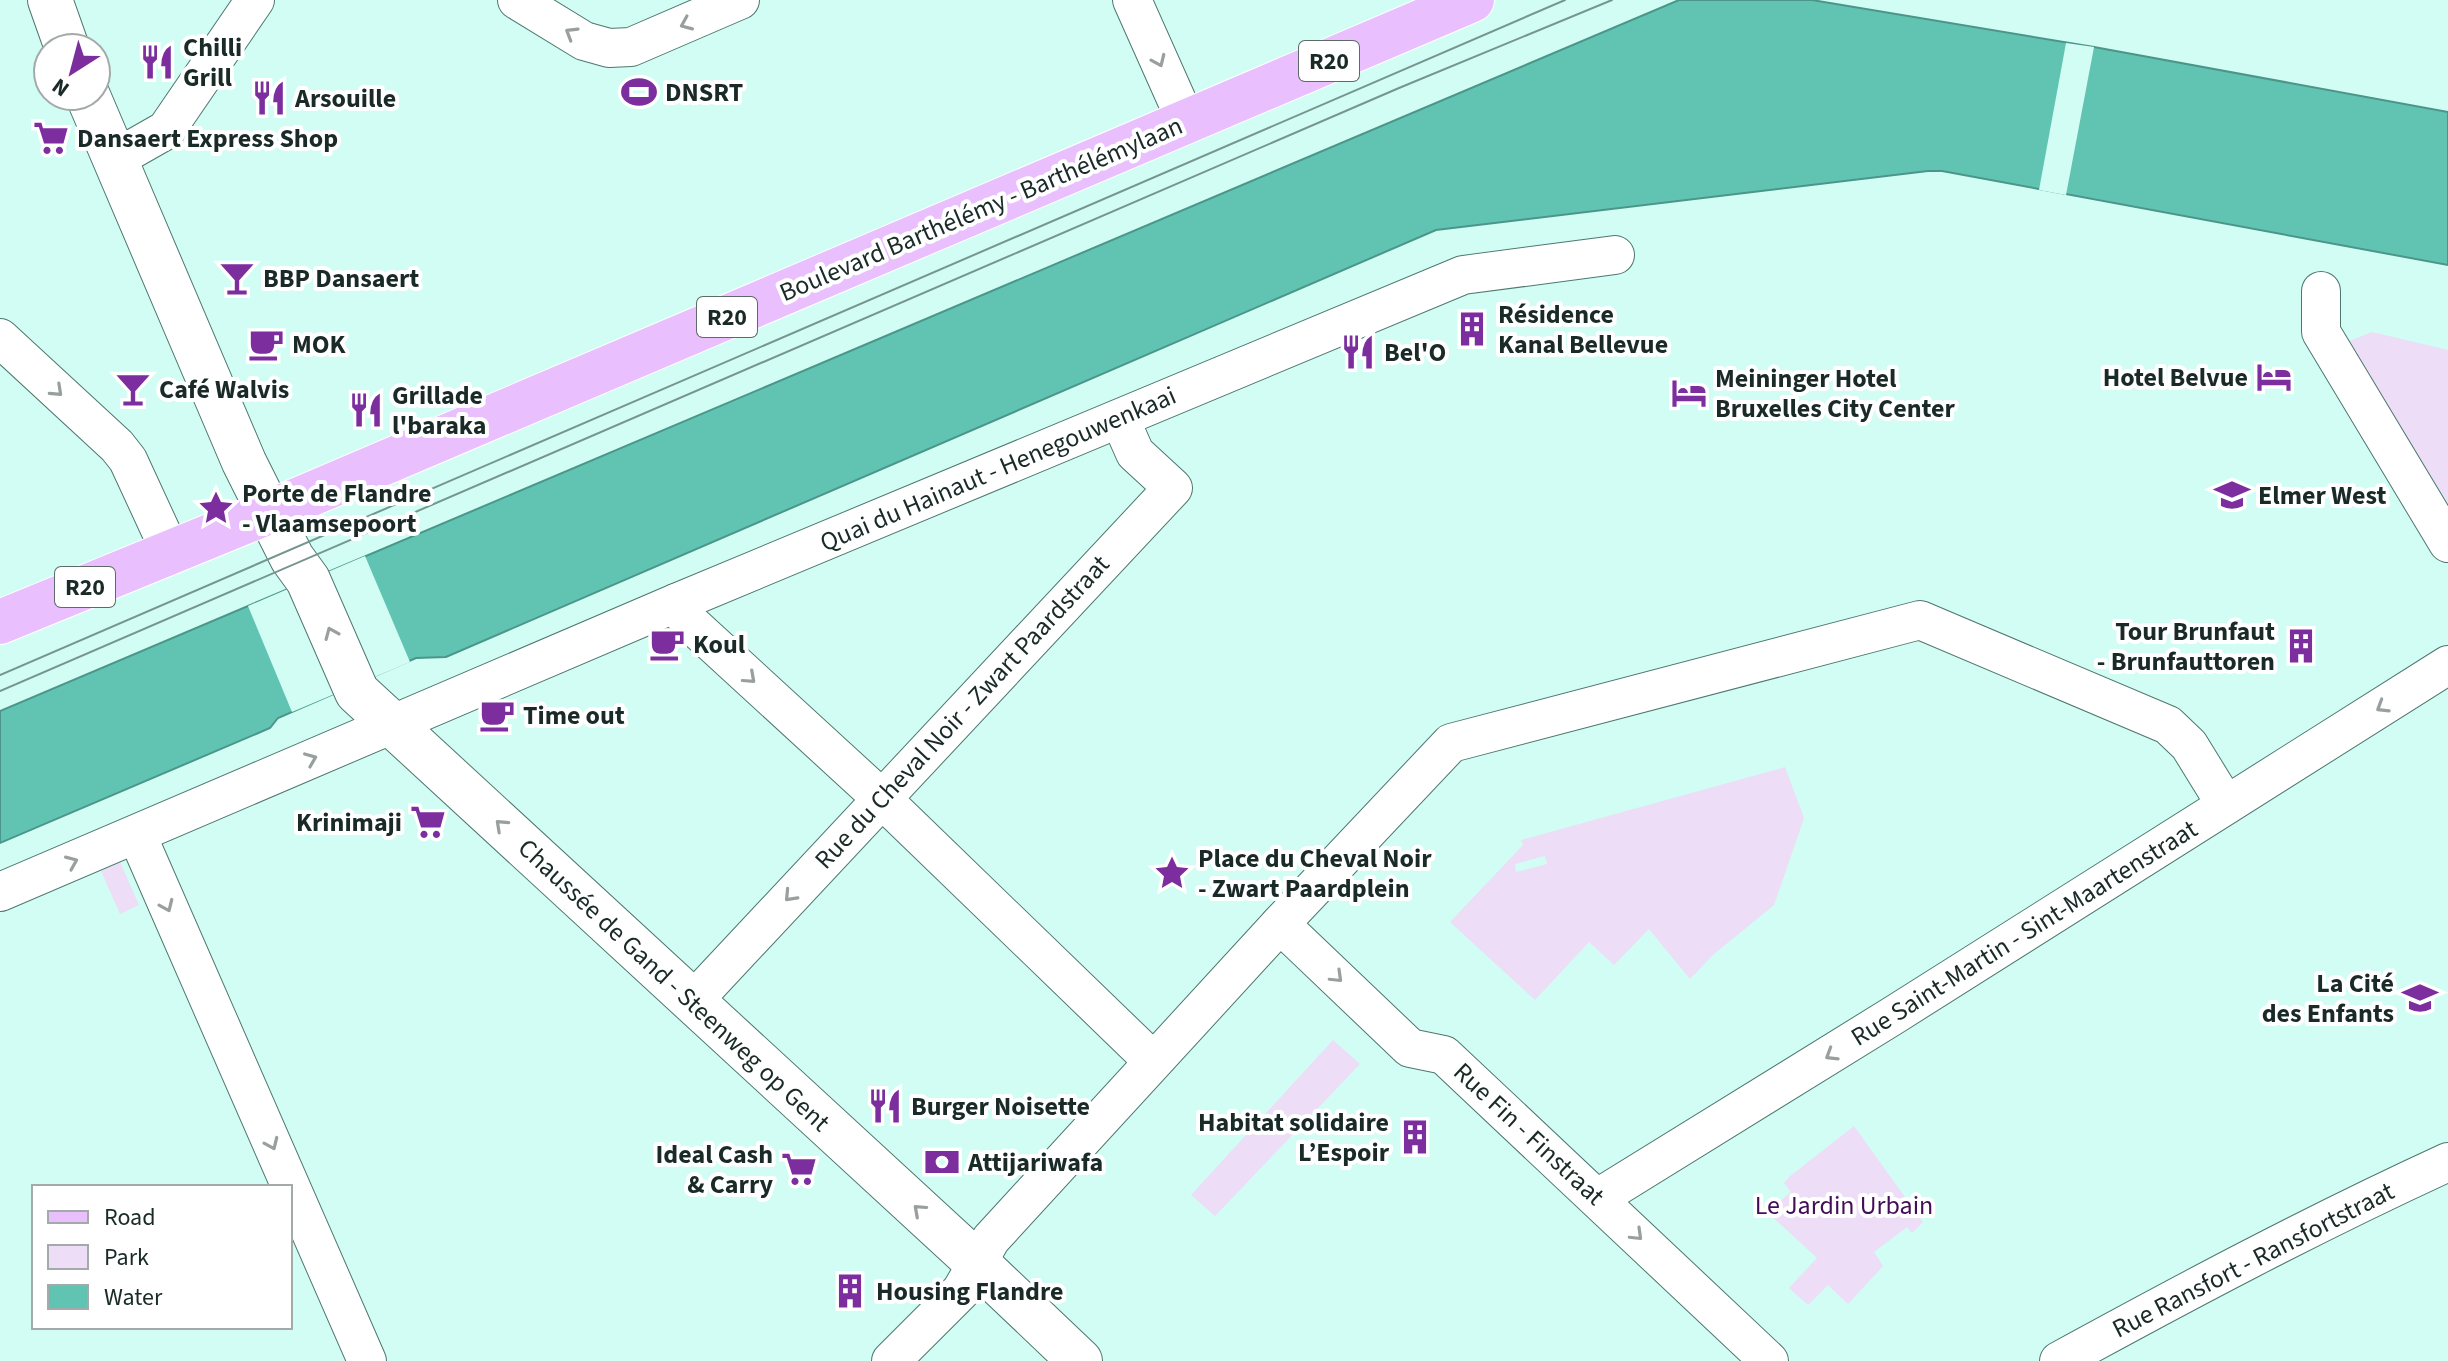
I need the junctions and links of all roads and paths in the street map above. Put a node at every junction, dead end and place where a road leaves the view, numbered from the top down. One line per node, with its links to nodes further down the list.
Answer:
1 (50, 0): 7 (street)
2 (255, 0): 10 (street)
3 (517, 0): 4 (street, one-way to 3)
4 (740, 0)
5 (1132, 0): 9 (street, one-way to 9)
6 (1472, 0): 9 (main road, Boulevard Barthélémy - Barthélémylaan / R20)
7 (61, 32)
8 (95, 112): 10 (street)
9 (1186, 121): 15 (main road, Boulevard Barthélémy - Barthélémylaan / R20)
10 (115, 159): 15 (street)
11 (1615, 255): 14 (street, Quai du Hainaut - Henegouwenkaai)
12 (2321, 291): 16 (street)
13 (0, 338): 17 (street, one-way to 17)
14 (1120, 419): 18 (street, Quai du Hainaut - Henegouwenkaai); 22 (street, Rue du Cheval Noir - Zwart Paardstraat)
15 (269, 512): 17 (main road, R20); 21 (street, Chaussée de Gand - Steenweg op Gent, one-way to 15)
16 (2448, 543)
17 (170, 551): 19 (main road, R20)
18 (676, 603): 21 (street, Quai du Hainaut - Henegouwenkaai); 22 (street, one-way to 22)
19 (0, 622)
20 (2448, 665): 23 (street, Rue Saint-Martin - Sint-Maartenstraat, one-way to 23)
21 (393, 726): 24 (street, Quai du Hainaut - Henegouwenkaai, one-way to 21); 27 (street, Chaussée de Gand - Steenweg op Gent, one-way to 21)
22 (881, 798): 27 (street, Rue du Cheval Noir - Zwart Paardstraat, one-way to 27); 28 (street)
23 (2226, 805): 26 (street); 32 (street, Rue Saint-Martin - Sint-Maartenstraat, one-way to 32)
24 (137, 835): 25 (street, Quai du Hainaut - Henegouwenkaai, one-way to 24); 30 (street, one-way to 30)
25 (0, 892)
26 (1280, 924): 28 (street); 32 (street, Rue Fin - Finstraat, one-way to 32)
27 (692, 1002): 33 (street, Chaussée de Gand - Steenweg op Gent, one-way to 27)
28 (1153, 1061): 33 (street)
29 (2448, 1162): 38 (street, Rue Ransfort - Ransfortstraat)
30 (290, 1185)
31 (292, 1189): 34 (street, one-way to 34)
32 (1598, 1198): 37 (street, Rue Fin - Finstraat, one-way to 37)
33 (977, 1263): 35 (street); 36 (street, Chaussée de Gand - Steenweg op Gent)
34 (367, 1361)
35 (891, 1361)
36 (1080, 1361)
37 (1769, 1361)
38 (2059, 1361)

